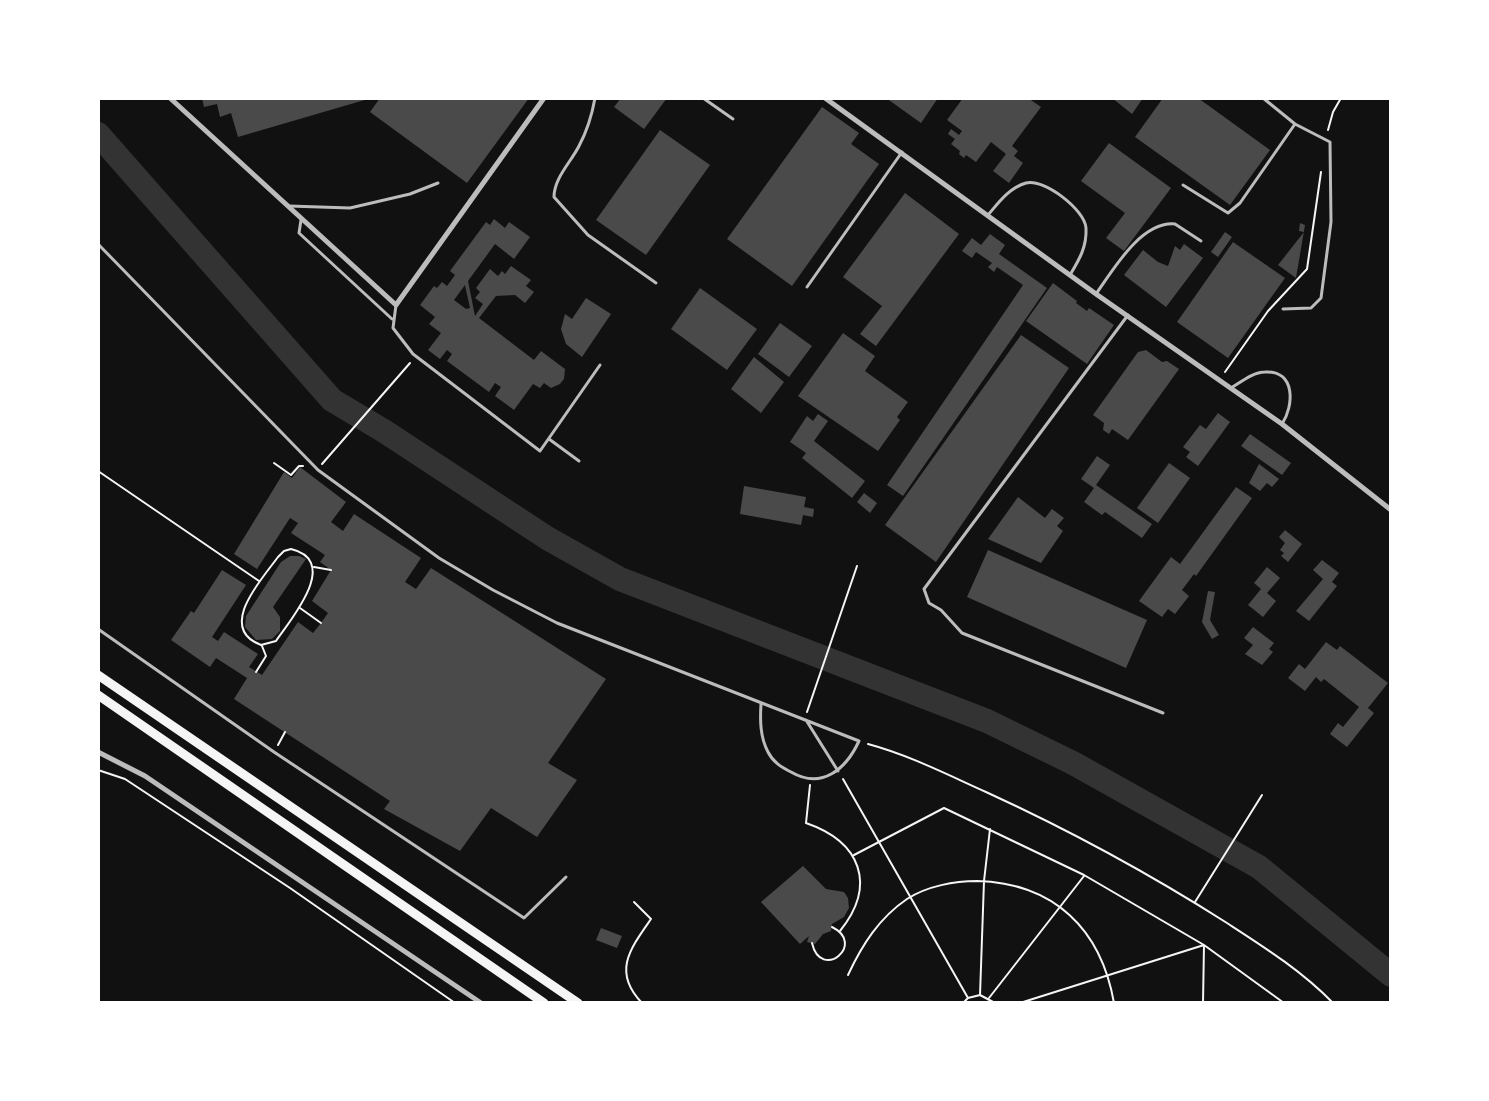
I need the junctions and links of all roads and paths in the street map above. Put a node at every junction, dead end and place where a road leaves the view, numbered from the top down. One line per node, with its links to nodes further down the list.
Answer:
1 (170, 98): 15 (street)
2 (544, 98): 24 (street)
3 (595, 98): 21 (lane)
4 (703, 98): 8 (lane)
5 (825, 98): 11 (street)
6 (1263, 98): 9 (lane)
7 (1341, 98): 10 (path)
8 (733, 119)
9 (1295, 124): 10 (lane); 14 (lane)
10 (1326, 140): 25 (lane)
11 (902, 152): 16 (street); 22 (lane)
12 (1322, 166): 30 (path)
13 (438, 183): 15 (lane)
14 (1183, 185)
15 (285, 206): 17 (street)
16 (988, 215): 20 (street); 20 (lane)
17 (301, 218): 24 (street); 27 (lane)
18 (1201, 241): 23 (lane)
19 (98, 244): 36 (lane)
20 (1070, 275): 23 (street)
21 (656, 283)
22 (807, 287)
23 (1096, 294): 26 (street)
24 (396, 305): 27 (lane)
25 (1283, 309)
26 (1128, 315): 30 (street); 51 (lane)
27 (392, 319): 28 (lane)
28 (416, 356): 33 (lane); 36 (path)
29 (600, 365): 33 (lane)
30 (1219, 380): 31 (street)
31 (1231, 388): 32 (street); 32 (lane)
32 (1282, 424): 38 (street)
33 (549, 439): 34 (lane)
34 (579, 461)
35 (274, 463): 36 (path)
36 (318, 470): 50 (lane)
37 (98, 471): 42 (path)
38 (1391, 510)
39 (857, 566): 52 (path)
40 (313, 567): 41 (path); 42 (path); 43 (path)
41 (331, 570)
42 (260, 582): 46 (path)
43 (299, 608): 44 (path); 46 (path)
44 (321, 623)
45 (98, 629): 65 (lane)
46 (261, 645): 47 (path)
47 (256, 672)
48 (98, 675): 83 (highway)
49 (98, 695): 82 (highway)
50 (761, 704): 52 (lane); 59 (lane)
51 (1163, 713)
52 (805, 719): 54 (lane); 58 (lane)
53 (285, 732): 55 (path)
54 (859, 741): 58 (lane); 69 (path)
55 (278, 746)
56 (98, 752): 81 (street)
57 (98, 770): 80 (path)
58 (838, 771): 59 (lane); 62 (path)
59 (810, 780): 63 (path)
60 (1262, 795): 69 (path)
61 (990, 828): 62 (path); 64 (path); 66 (path)
62 (880, 842): 63 (path); 67 (path)
63 (854, 855): 72 (path)
64 (1084, 875): 70 (path); 74 (path)
65 (566, 877)
66 (984, 881): 67 (path); 70 (path); 77 (path)
67 (910, 897): 75 (path); 78 (path)
68 (634, 902): 84 (path)
69 (1195, 902): 91 (path)
70 (1061, 906): 76 (path); 79 (path)
71 (832, 927): 72 (path)
72 (840, 931): 73 (path)
73 (812, 943)
74 (1204, 945): 76 (path); 89 (path); 90 (path)
75 (848, 975)
76 (1109, 977): 87 (path); 88 (path)
77 (980, 995): 78 (path); 79 (path)
78 (968, 998): 85 (path)
79 (989, 998): 86 (path)
80 (455, 1003)
81 (481, 1003)
82 (544, 1003)
83 (578, 1003)
84 (642, 1003)
85 (963, 1003)
86 (995, 1003)
87 (1020, 1003)
88 (1114, 1003)
89 (1203, 1003)
90 (1284, 1003)
91 (1333, 1003)

